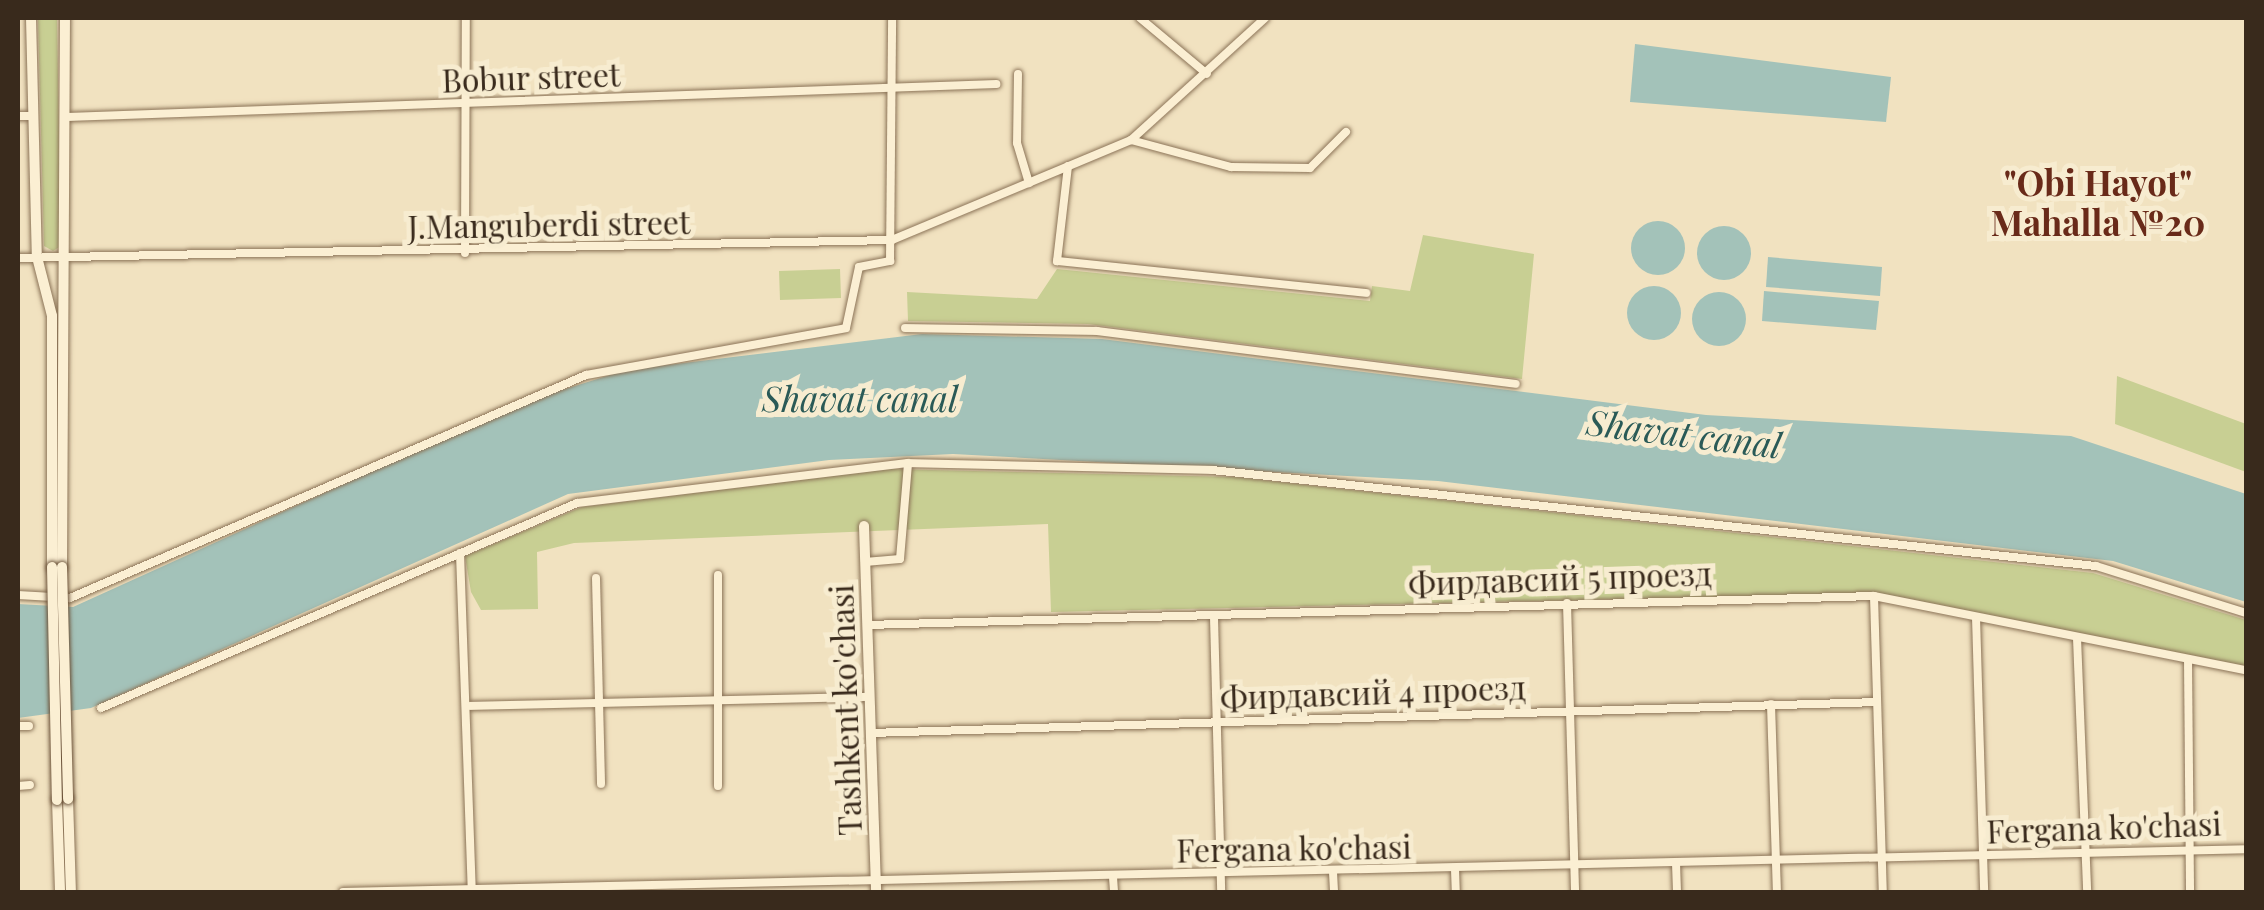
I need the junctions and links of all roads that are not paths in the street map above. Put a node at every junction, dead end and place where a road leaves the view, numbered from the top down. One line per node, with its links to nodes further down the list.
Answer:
1 (31, 18): 15 (main road)
2 (65, 18): 16 (main road)
3 (466, 18): 13 (street)
4 (892, 18): 12 (street)
5 (1140, 18): 10 (street)
6 (1249, 18): 8 (street)
7 (1265, 18): 8 (street, J.Manguberdi street)
8 (1250, 31): 10 (street, J.Manguberdi street)
9 (1018, 74): 20 (street)
10 (1207, 74): 18 (street, J.Manguberdi street)
11 (996, 84): 12 (street, Bobur street)
12 (894, 92): 13 (street, Bobur street); 21 (street)
13 (467, 103): 16 (street, Bobur street); 22 (street)
14 (18, 116): 15 (street)
15 (33, 116): 24 (main road)
16 (67, 117): 23 (main road)
17 (1346, 132): 18 (street)
18 (1131, 140): 19 (street, J.Manguberdi street)
19 (1068, 166): 20 (street, J.Manguberdi street); 26 (street)
20 (1029, 182): 21 (street, J.Manguberdi street)
21 (892, 240): 22 (street, J.Manguberdi street); 36 (street)
22 (466, 253): 23 (street, J.Manguberdi street)
23 (69, 256): 24 (street, J.Manguberdi street); 33 (main road)
24 (37, 257): 25 (street, J.Manguberdi street); 33 (main road)
25 (18, 258)
26 (1366, 293)
27 (905, 328): 28 (street)
28 (1516, 384)
29 (908, 462): 31 (street); 32 (street); 39 (street)
30 (864, 526): 32 (main road, Tashkent ko'chasi)
31 (460, 553): 51 (street); 52 (street)
32 (865, 562): 42 (main road, Tashkent ko'chasi)
33 (57, 567): 62 (main road, bridge)
34 (718, 575): 47 (street)
35 (596, 578): 49 (street)
36 (18, 596)
37 (1874, 596): 38 (street, Фирдавсий 5 проезд); 41 (street, Фирдавсий 5 проезд); 48 (street)
38 (1567, 603): 40 (street, Фирдавсий 5 проезд); 53 (street)
39 (2246, 613)
40 (1214, 616): 42 (street, Фирдавсий 5 проезд); 54 (street)
41 (1976, 616): 43 (street, Фирдавсий 5 проезд); 66 (street)
42 (868, 626): 46 (main road, Tashkent ko'chasi)
43 (2078, 638): 44 (street, Фирдавсий 5 проезд); 65 (street)
44 (2188, 659): 45 (street, Фирдавсий 5 проезд); 64 (street)
45 (2246, 670)
46 (869, 698): 47 (street); 57 (main road, Tashkent ko'chasi)
47 (718, 702): 49 (street); 61 (street)
48 (1877, 702): 50 (street, Фирдавсий 4 проезд); 67 (street)
49 (600, 704): 51 (street); 58 (street)
50 (1771, 704): 53 (street, Фирдавсий 4 проезд); 68 (street)
51 (470, 706): 80 (street)
52 (102, 708)
53 (1571, 711): 54 (street, Фирдавсий 4 проезд); 70 (street)
54 (1218, 722): 57 (street, Фирдавсий 4 проезд); 73 (street)
55 (18, 726): 56 (street)
56 (30, 726)
57 (870, 733): 76 (main road, Tashkent ko'chasi)
58 (601, 784)
59 (18, 786): 60 (street)
60 (30, 786)
61 (718, 786)
62 (63, 800): 77 (main road); 78 (main road)
63 (2246, 848): 64 (street, Fergana ko'chasi)
64 (2189, 850): 65 (street, Fergana ko'chasi); 92 (street)
65 (2086, 853): 66 (street, Fergana ko'chasi); 91 (street)
66 (1984, 856): 67 (street, Fergana ko'chasi); 90 (street)
67 (1882, 858): 68 (street, Fergana ko'chasi); 89 (street)
68 (1776, 861): 69 (street, Fergana ko'chasi); 88 (street)
69 (1676, 863): 70 (street, Fergana ko'chasi); 87 (street)
70 (1574, 866): 71 (street, Fergana ko'chasi); 86 (street)
71 (1455, 869): 72 (street, Fergana ko'chasi); 85 (street)
72 (1333, 872): 73 (street, Fergana ko'chasi); 84 (street)
73 (1221, 874): 74 (street, Fergana ko'chasi); 83 (street)
74 (1114, 877): 75 (street, Fergana ko'chasi); 82 (street)
75 (1003, 880): 76 (street, Fergana ko'chasi); 81 (street)
76 (875, 888): 80 (street, Fergana ko'chasi)
77 (60, 892)
78 (71, 892)
79 (343, 892): 80 (street, Fergana ko'chasi)
80 (472, 892)
81 (1004, 892)
82 (1114, 892)
83 (1221, 892)
84 (1334, 892)
85 (1456, 892)
86 (1575, 892)
87 (1677, 892)
88 (1777, 892)
89 (1883, 892)
90 (1984, 892)
91 (2087, 892)
92 (2190, 892)

